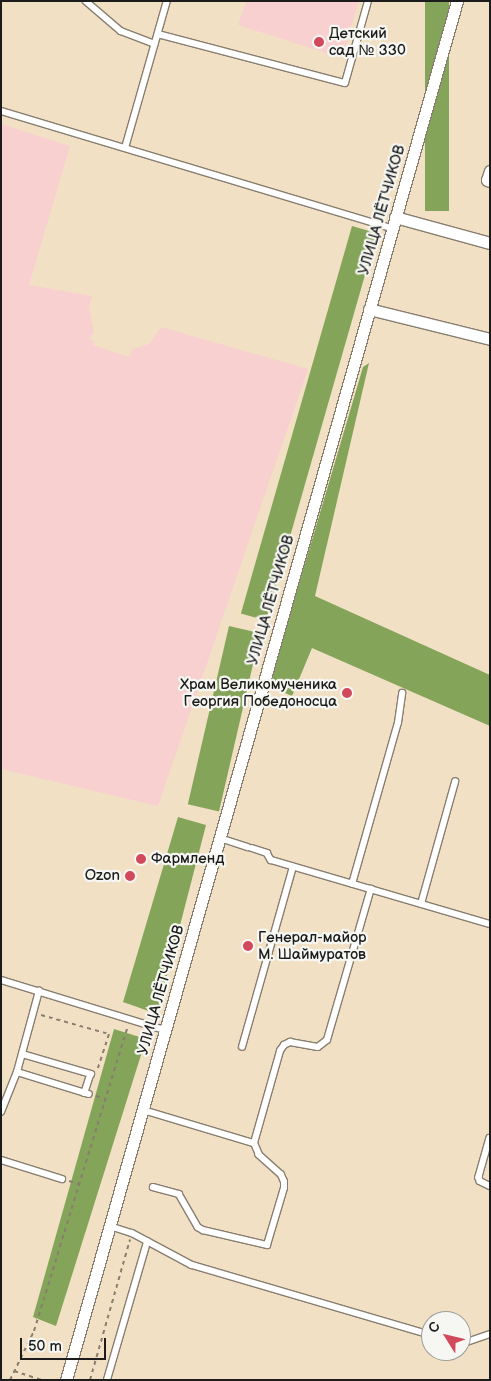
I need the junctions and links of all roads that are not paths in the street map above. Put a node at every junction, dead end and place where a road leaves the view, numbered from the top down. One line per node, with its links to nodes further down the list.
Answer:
1 (86, 1): 6 (lane)
2 (167, 1): 5 (lane)
3 (368, 1): 5 (lane)
4 (457, 1): 11 (street, УЛИЦА ЛЁТЧИКОВ)
5 (158, 34): 6 (lane)
6 (155, 44): 8 (lane)
7 (1, 111): 8 (lane)
8 (125, 148): 11 (lane)
9 (490, 171): 10 (street)
10 (490, 181)
11 (394, 223): 12 (street); 13 (street, УЛИЦА ЛЁТЧИКОВ)
12 (490, 242)
13 (369, 309): 14 (street); 17 (street, УЛИЦА ЛЁТЧИКОВ)
14 (490, 339)
15 (402, 693): 19 (lane)
16 (455, 782): 21 (lane)
17 (220, 838): 18 (lane); 25 (street, УЛИЦА ЛЁТЧИКОВ)
18 (293, 866): 19 (lane); 26 (lane)
19 (352, 884): 20 (lane)
20 (371, 890): 21 (lane); 32 (lane)
21 (421, 904): 22 (lane)
22 (490, 924)
23 (1, 980): 24 (lane)
24 (40, 992): 25 (lane); 27 (lane)
25 (165, 1030): 29 (street, УЛИЦА ЛЁТЧИКОВ)
26 (242, 1047)
27 (22, 1054): 28 (lane); 28 (lane)
28 (16, 1072): 30 (lane)
29 (143, 1110): 32 (lane); 37 (street, УЛИЦА ЛЁТЧИКОВ)
30 (1, 1112)
31 (490, 1138): 36 (lane)
32 (254, 1143): 35 (lane)
33 (1, 1160): 34 (lane)
34 (62, 1179)
35 (153, 1186)
36 (490, 1186)
37 (110, 1226): 38 (lane); 42 (street, УЛИЦА ЛЁТЧИКОВ)
38 (148, 1242): 39 (lane); 43 (lane)
39 (421, 1333)
40 (490, 1334): 41 (lane)
41 (471, 1341)
42 (66, 1380)
43 (107, 1380)

